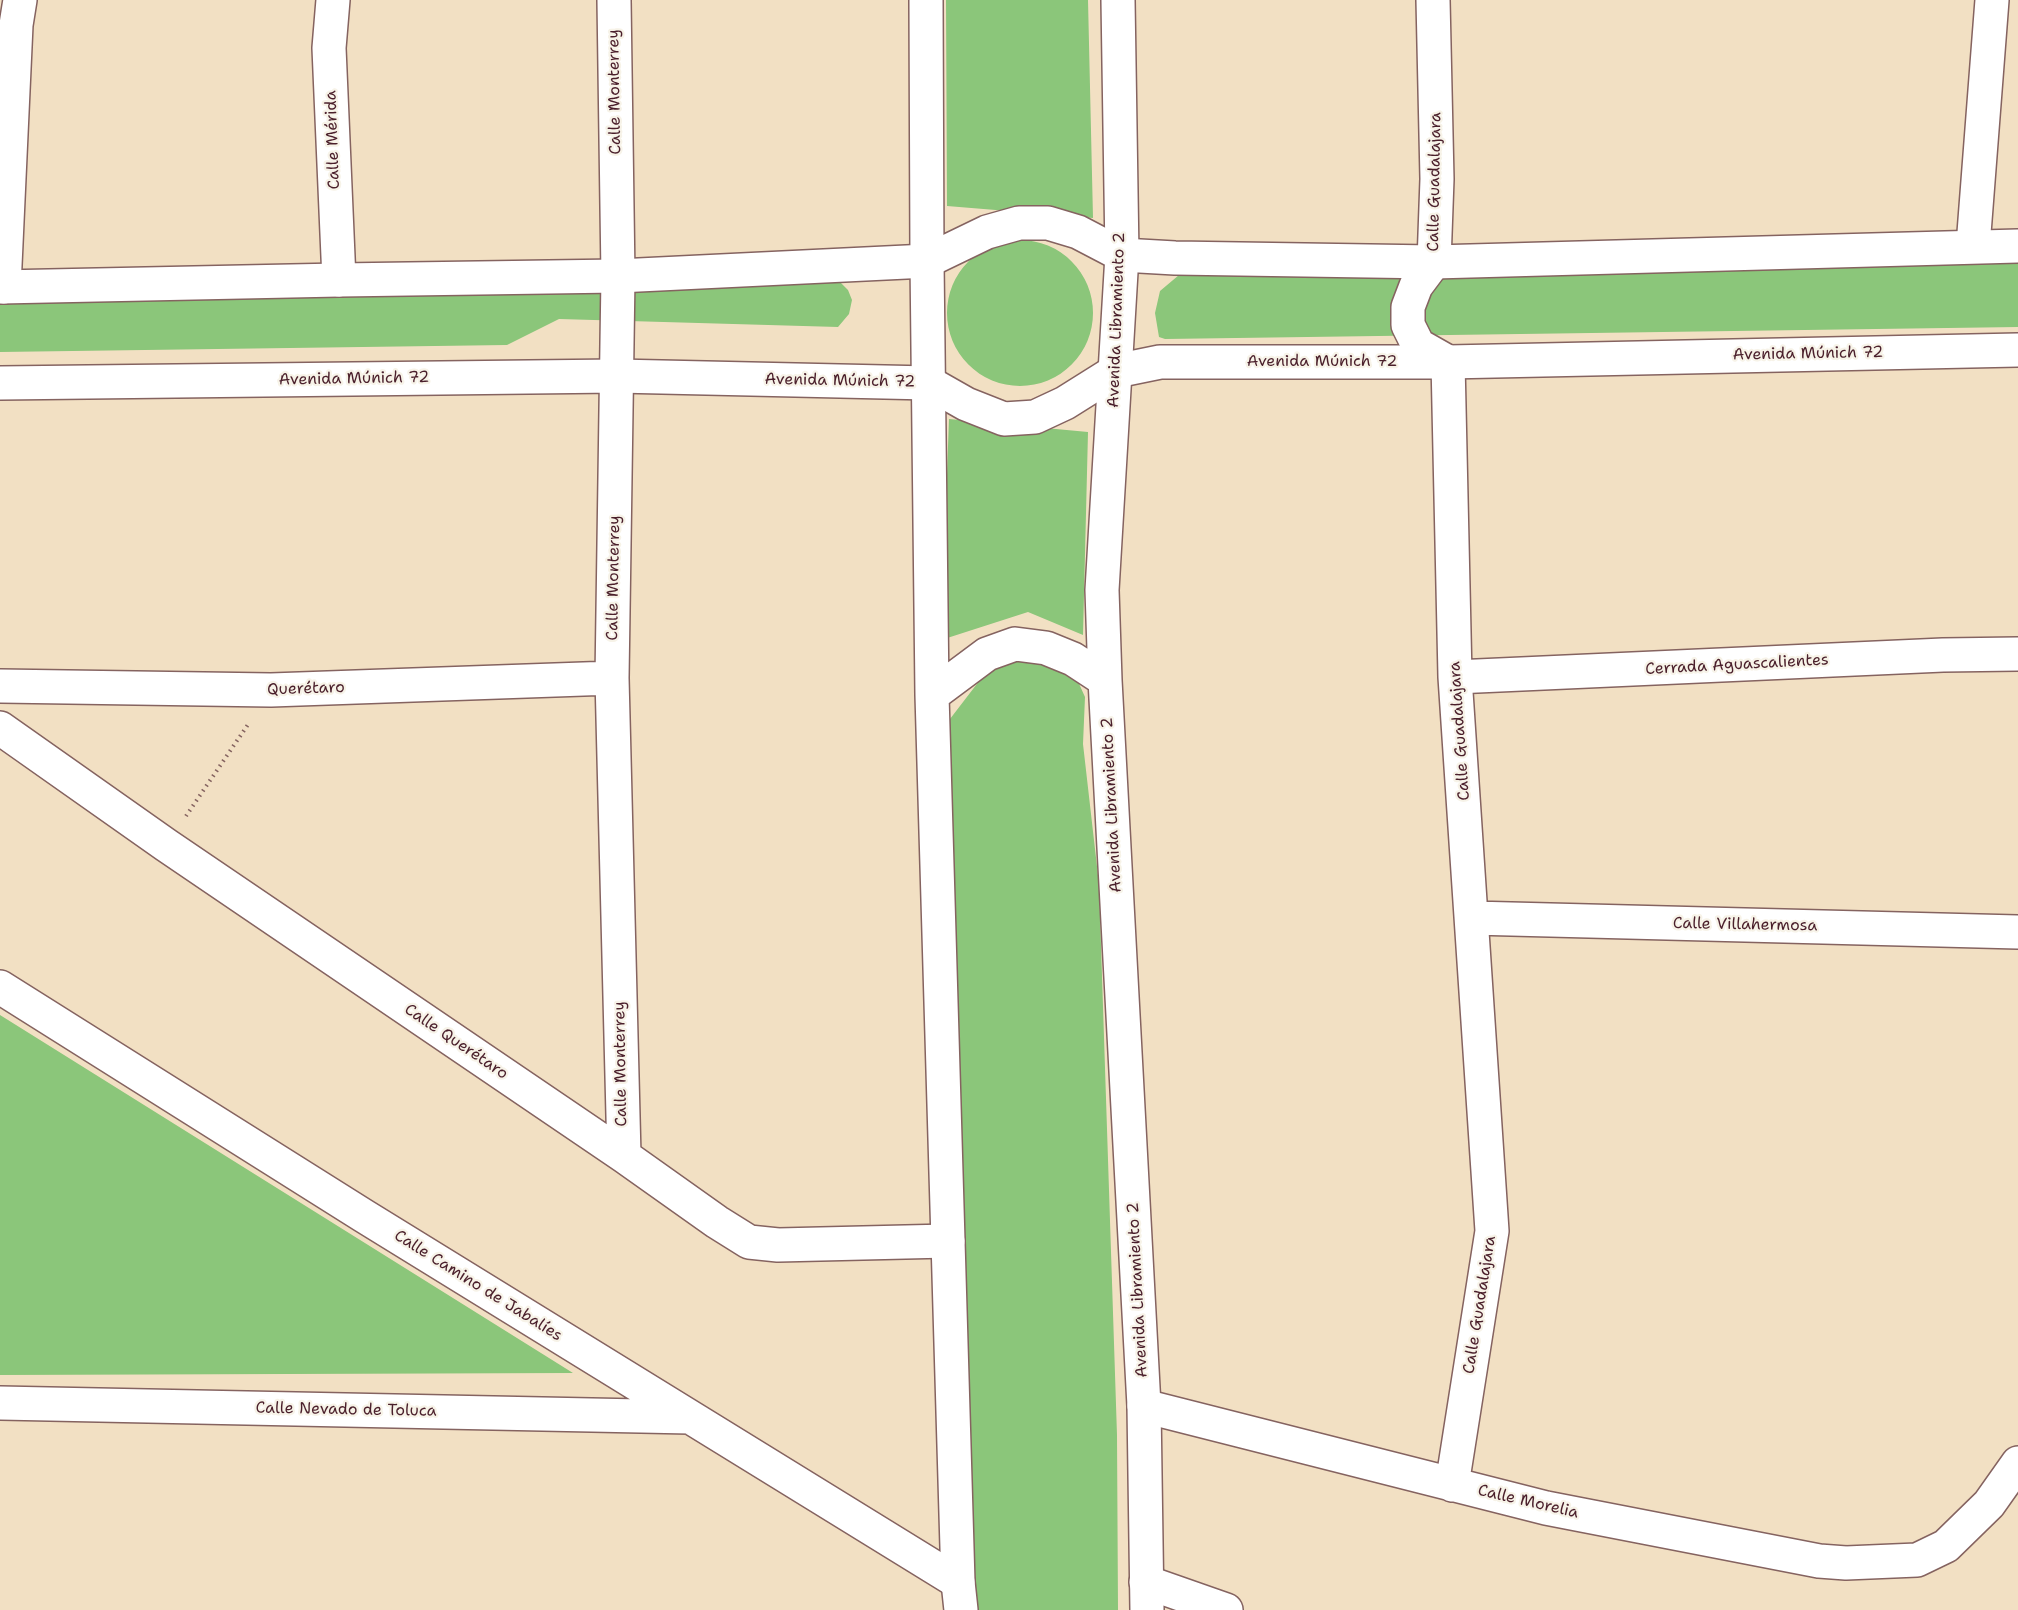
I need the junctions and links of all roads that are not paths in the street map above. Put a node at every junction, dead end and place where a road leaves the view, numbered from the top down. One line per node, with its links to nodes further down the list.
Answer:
1 (20, 0): 15 (street)
2 (333, 0): 14 (street, Calle Mérida)
3 (614, 0): 13 (street, Calle Monterrey)
4 (926, 0): 11 (street)
5 (1118, 0): 10 (street, Avenida Libramiento 2)
6 (1433, 0): 12 (street, Calle Guadalajara)
7 (1992, 0): 8 (street)
8 (1973, 246): 9 (street); 12 (street)
9 (2018, 246)
10 (1122, 255): 11 (street); 12 (street); 18 (street, Avenida Libramiento 2)
11 (927, 261): 13 (street); 21 (street)
12 (1434, 262): 17 (street, Calle Guadalajara)
13 (618, 276): 14 (street); 19 (street, Calle Monterrey)
14 (339, 280): 15 (street)
15 (2, 287)
16 (2018, 350): 17 (street, Avenida Múnich 72)
17 (1448, 362): 18 (street, Avenida Múnich 72); 23 (street, Calle Guadalajara)
18 (1116, 371): 21 (street, Avenida Múnich 72); 25 (street, Avenida Libramiento 2)
19 (617, 376): 20 (street, Avenida Múnich 72); 21 (street, Avenida Múnich 72); 24 (street, Calle Monterrey)
20 (0, 383)
21 (929, 383): 27 (street)
22 (2018, 654): 23 (street, Cerrada Aguascalientes)
23 (1455, 677): 29 (street, Calle Guadalajara)
24 (612, 678): 26 (street, Querétaro); 32 (street, Calle Monterrey)
25 (1105, 680): 27 (street); 35 (street, Avenida Libramiento 2)
26 (0, 686)
27 (932, 695): 33 (street)
28 (0, 728): 32 (street, Calle Querétaro)
29 (1473, 918): 30 (street, Calle Villahermosa); 38 (street, Calle Guadalajara)
30 (2018, 932)
31 (0, 987): 36 (street, Calle Camino de Jabalíes)
32 (624, 1156): 33 (street, Calle Querétaro)
33 (948, 1241): 39 (street)
34 (0, 1403): 36 (street, Calle Nevado de Toluca)
35 (1144, 1406): 38 (street, Calle Morelia); 40 (street, Avenida Libramiento 2)
36 (692, 1417): 39 (street, Calle Camino de Jabalíes)
37 (2018, 1464): 38 (street, Calle Morelia)
38 (1452, 1485)
39 (959, 1596)
40 (1146, 1596): 41 (street)
41 (1226, 1610)

